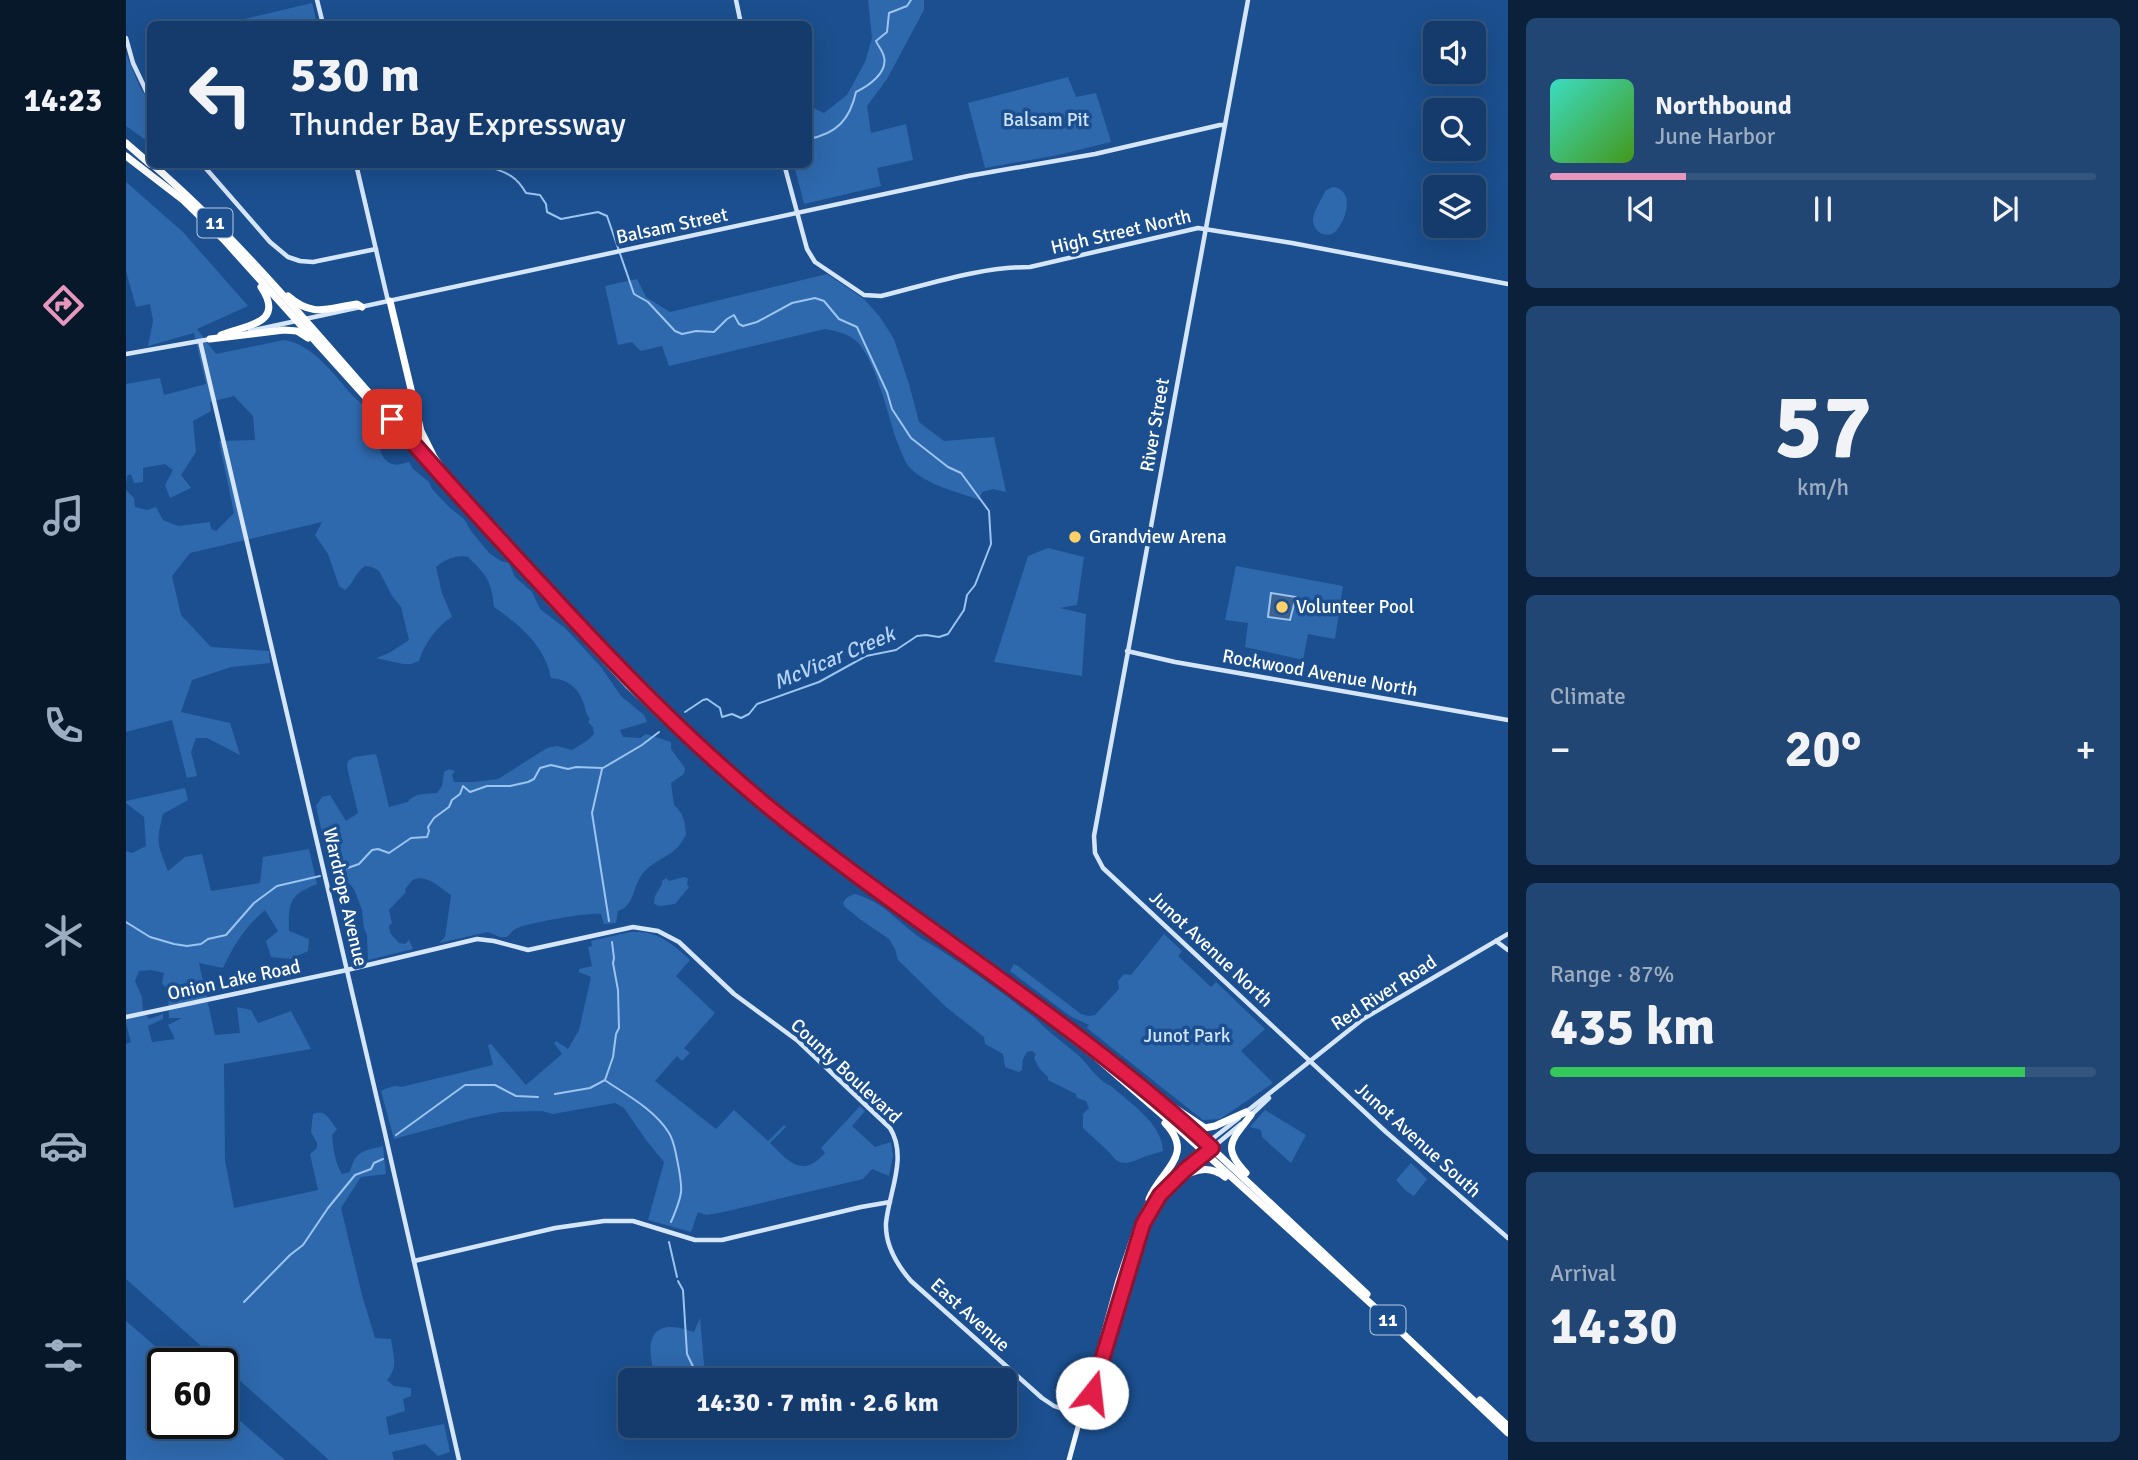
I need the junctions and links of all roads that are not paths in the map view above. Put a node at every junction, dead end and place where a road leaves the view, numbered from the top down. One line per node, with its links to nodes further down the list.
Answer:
1 (317, 0): 4 (main road)
2 (736, 0): 5 (main road)
3 (1248, 0): 8 (main road, River Street)
4 (322, 21)
5 (740, 21)
6 (126, 38): 7 (main road)
7 (147, 93)
8 (1225, 125): 16 (main road, Balsam Street); 17 (main road, River Street)
9 (126, 143): 11 (highway, 11)
10 (126, 156): 19 (highway, 11)
11 (147, 161)
12 (155, 168): 21 (highway, 11)
13 (205, 168): 18 (main road)
14 (357, 168): 18 (main road)
15 (785, 168): 16 (main road)
16 (799, 213): 17 (main road, High Street North); 22 (main road, Balsam Street)
17 (1205, 228): 20 (main road, High Street North); 30 (main road, River Street)
18 (376, 249): 22 (main road)
19 (239, 257): 24 (highway, 11); 25 (highway)
20 (1508, 284)
21 (275, 287): 23 (highway); 24 (highway, 11)
22 (389, 301): 23 (main road, Balsam Street); 29 (highway)
23 (362, 307): 24 (main road, Balsam Street)
24 (300, 320): 25 (main road, Balsam Street); 28 (highway, 11); 29 (highway, 11)
25 (210, 339): 26 (main road, Balsam Street); 28 (highway)
26 (200, 341): 27 (main road, Balsam Street); 36 (main road, Wardrope Avenue)
27 (126, 354)
28 (335, 364): 39 (highway, 11)
29 (463, 498): 39 (highway, 11)
30 (1127, 651): 31 (main road, Rockwood Avenue North); 32 (main road, River Street)
31 (1508, 720)
32 (1096, 854): 38 (main road, Junot Avenue North)
33 (1508, 934): 34 (main road, Red River Road)
34 (1496, 941): 35 (main road); 38 (main road, Red River Road)
35 (1508, 950)
36 (347, 971): 37 (main road, Onion Lake Road); 43 (main road, County Boulevard); 48 (main road, Wardrope Avenue)
37 (126, 1017)
38 (1311, 1061): 40 (main road, Red River Road); 47 (main road, Junot Avenue South)
39 (1142, 1093): 40 (highway); 41 (highway, 11); 42 (highway)
40 (1249, 1114): 41 (main road, Red River Road); 44 (highway)
41 (1206, 1148): 42 (main road); 44 (highway, 11); 45 (highway, 11); 46 (main road)
42 (1149, 1199): 49 (main road)
43 (890, 1202): 48 (main road); 49 (main road, East Avenue)
44 (1274, 1205): 50 (highway, 11)
45 (1265, 1209): 46 (highway); 51 (highway, 11)
46 (1143, 1224): 49 (main road)
47 (1508, 1238)
48 (414, 1261): 52 (main road, Wardrope Avenue)
49 (1082, 1415): 53 (main road)
50 (1508, 1426)
51 (1508, 1433)
52 (459, 1460)
53 (1069, 1460)

